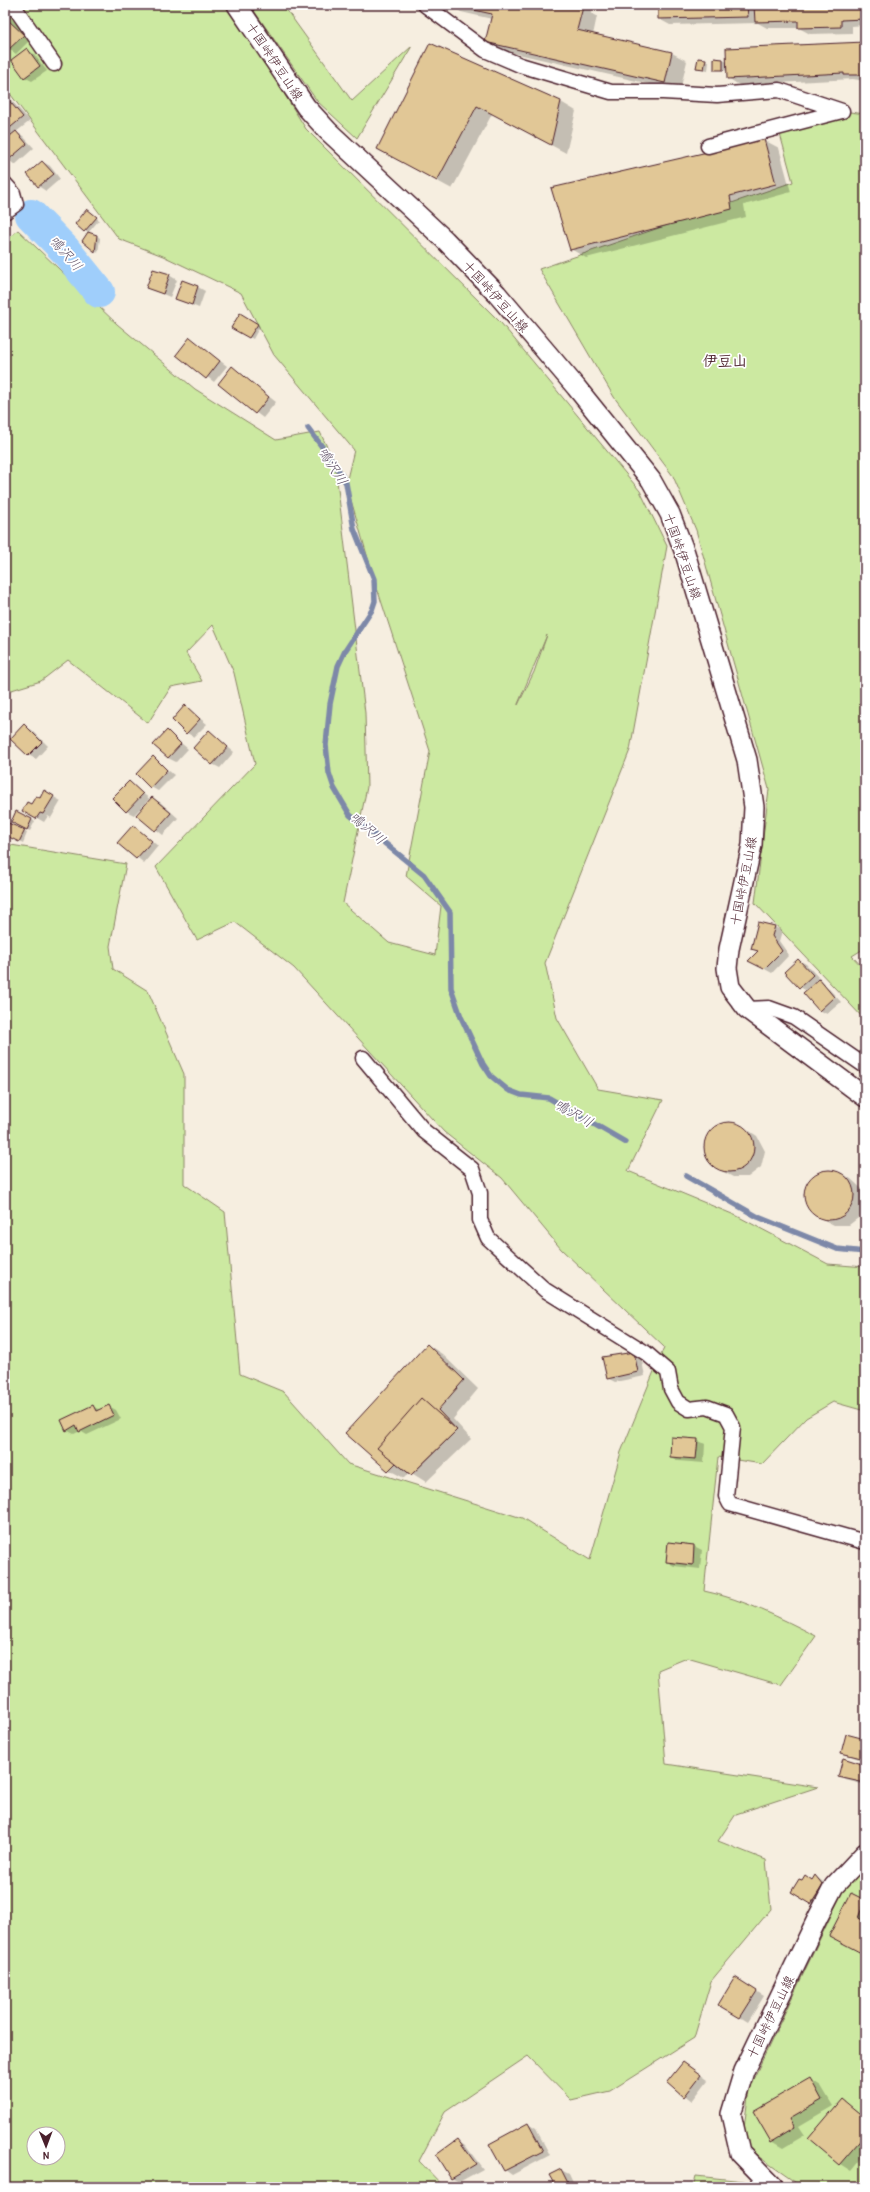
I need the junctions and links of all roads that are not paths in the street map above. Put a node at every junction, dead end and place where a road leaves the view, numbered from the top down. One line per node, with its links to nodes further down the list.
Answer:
1 (13, 5): 4 (street)
2 (237, 5): 8 (main road, 十国峠伊豆山線)
3 (425, 5): 5 (street)
4 (54, 64)
5 (708, 146)
6 (5, 184): 7 (street)
7 (5, 212)
8 (747, 1009): 10 (street); 11 (main road, 十国峠伊豆山線)
9 (363, 1058): 12 (street)
10 (865, 1066)
11 (865, 1097)
12 (865, 1542)
13 (861, 1863): 14 (main road, 十国峠伊豆山線)
14 (773, 2187)

